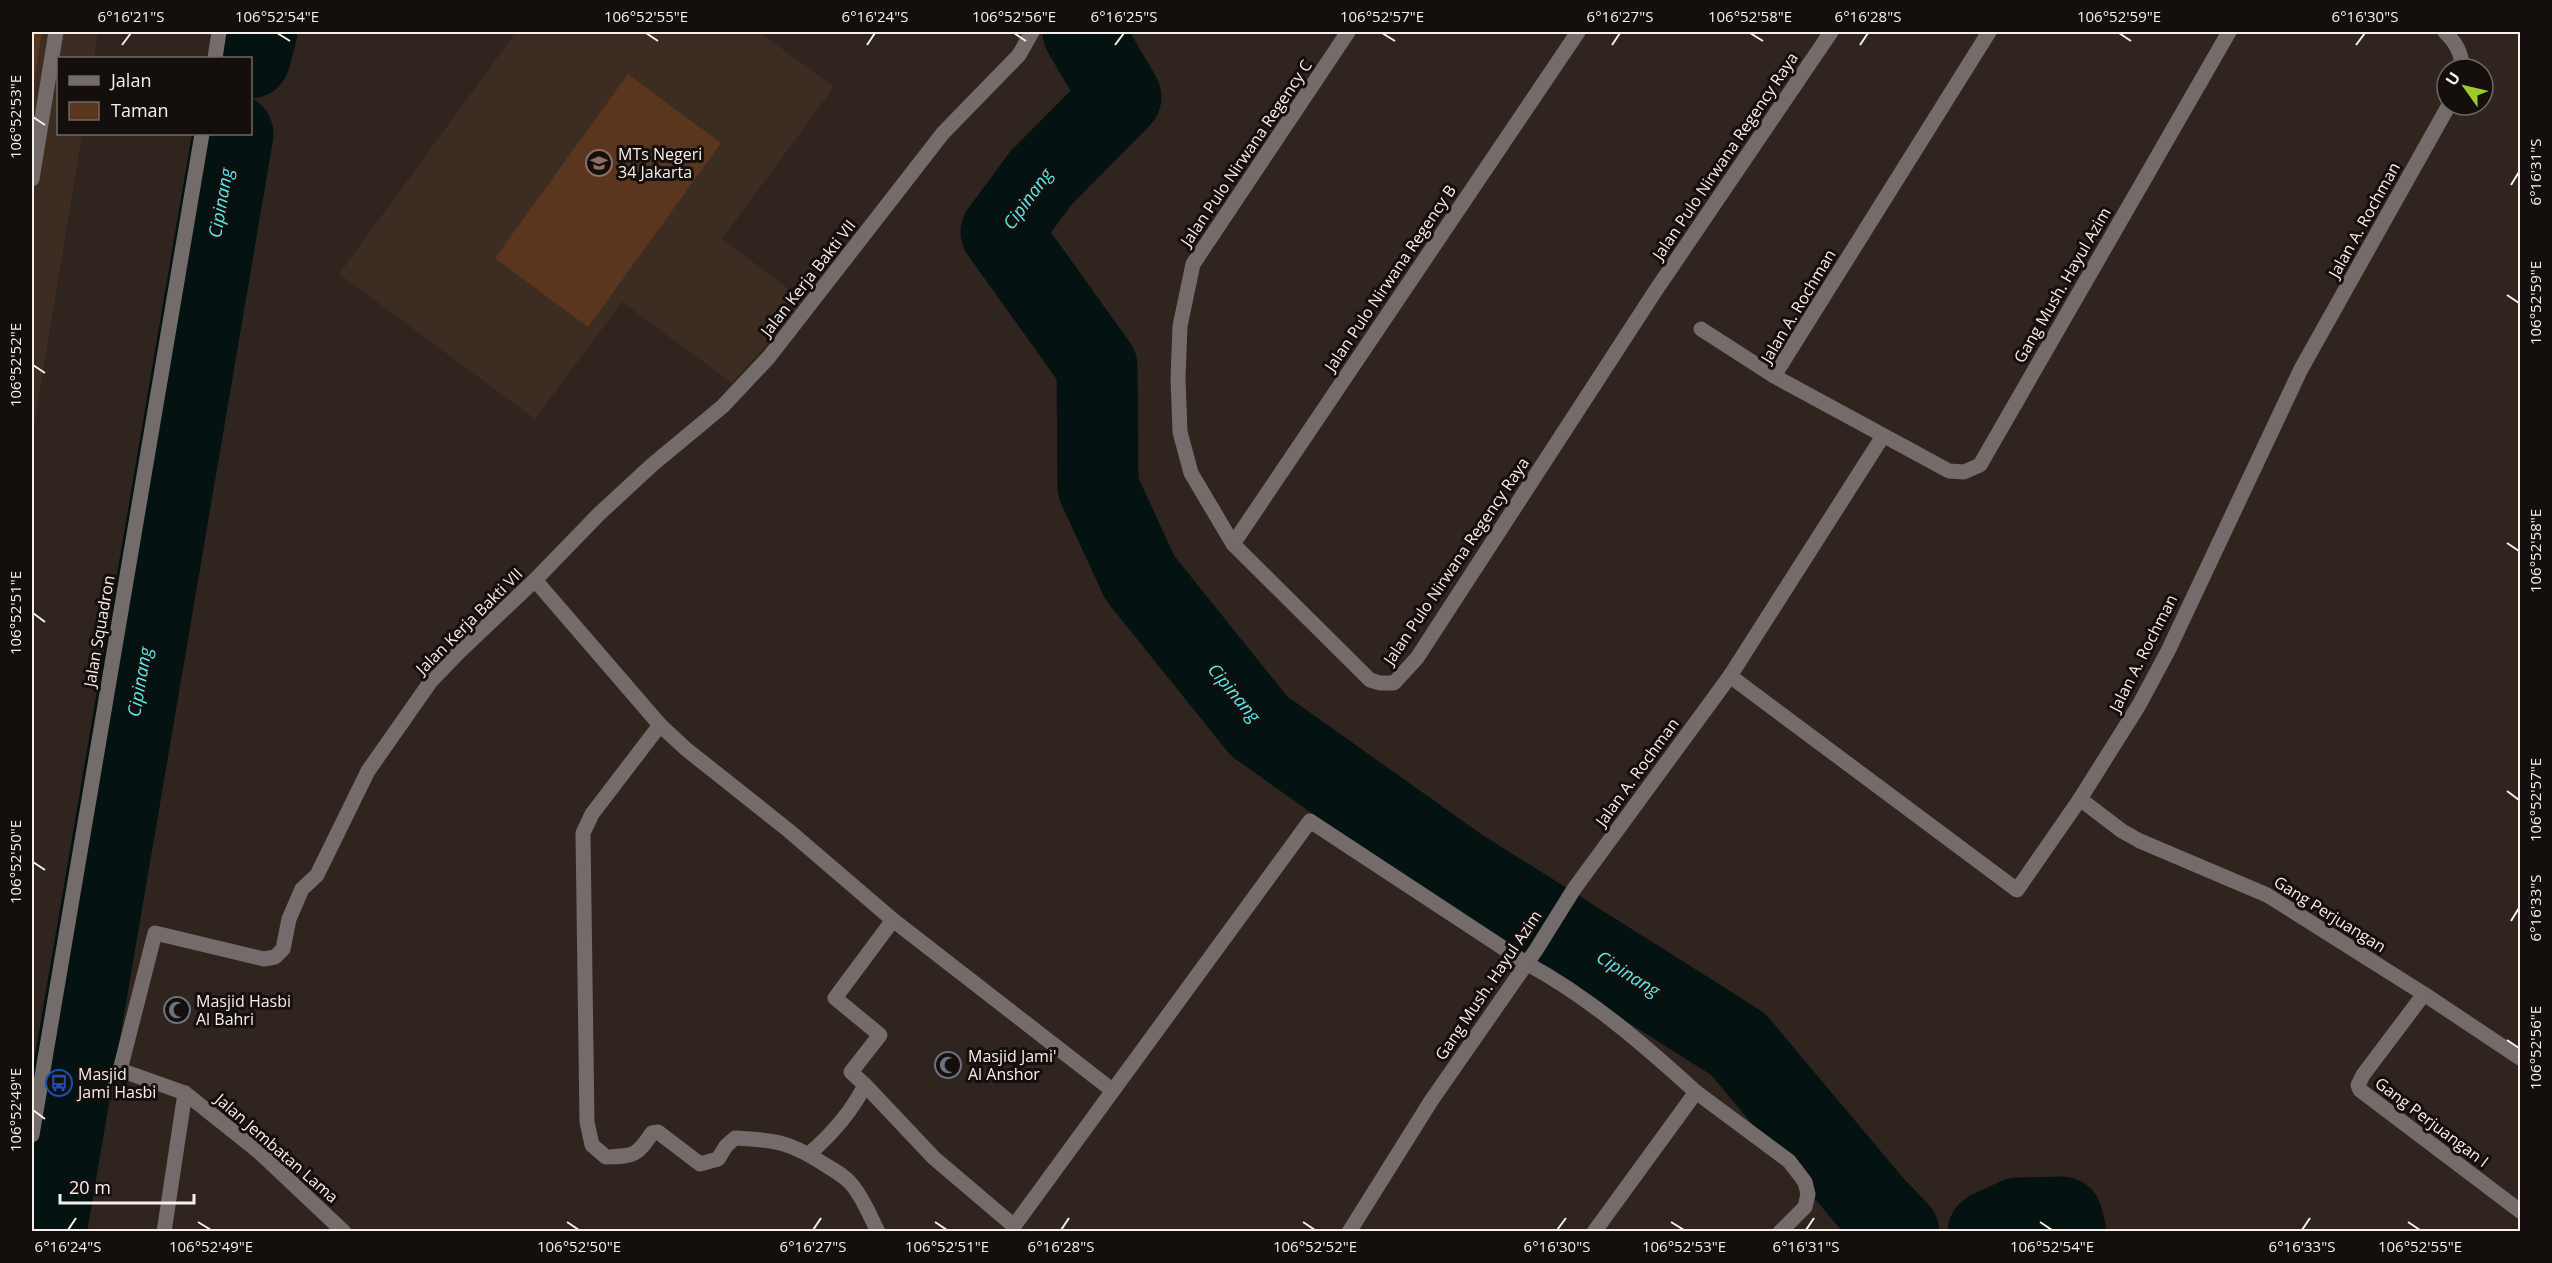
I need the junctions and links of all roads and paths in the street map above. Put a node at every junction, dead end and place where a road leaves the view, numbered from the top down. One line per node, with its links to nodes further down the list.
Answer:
1 (56, 32): 14 (street)
2 (219, 32): 10 (street)
3 (1032, 32): 20 (street, Jalan Kerja Bakti VII)
4 (1348, 32): 15 (street, Jalan Pulo Nirwana Regency C)
5 (1578, 32): 19 (street, Jalan Pulo Nirwana Regency B)
6 (1831, 32): 19 (street, Jalan Pulo Nirwana Regency Raya)
7 (1989, 32): 17 (street, Jalan A. Rochman)
8 (2229, 32): 18 (street, Gang Mush. Hayul Azim)
9 (2445, 32): 11 (street)
10 (214, 57)
11 (2462, 57)
12 (2443, 117): 23 (street, Jalan A. Rochman)
13 (202, 135): 33 (street, Jalan Squadron)
14 (32, 179)
15 (1193, 264): 19 (street, Jalan Pulo Nirwana Regency Raya)
16 (1701, 329): 17 (street)
17 (1774, 376): 18 (street, Jalan A. Rochman)
18 (1883, 436): 21 (street, Jalan A. Rochman)
19 (1233, 544)
20 (535, 580): 22 (street); 32 (street, Jalan Kerja Bakti VII)
21 (1730, 676): 23 (street, Jalan A. Rochman); 24 (street, Jalan A. Rochman)
22 (660, 725): 25 (street); 34 (street)
23 (2085, 802): 27 (street, Gang Perjuangan)
24 (1574, 889): 26 (street, Gang Mush. Hayul Azim)
25 (893, 920): 29 (street); 30 (street)
26 (1531, 956): 30 (street); 31 (street); 40 (street, Gang Mush. Hayul Azim)
27 (2424, 994): 28 (street, Gang Perjuangan); 35 (street, Gang Perjuangan I)
28 (2520, 1058)
29 (865, 1085): 34 (street); 36 (street)
30 (1112, 1090): 36 (street)
31 (1696, 1092): 41 (street); 42 (street)
32 (185, 1093): 37 (street); 38 (street, Jalan Jembatan Lama)
33 (32, 1135)
34 (809, 1154): 39 (street)
35 (2520, 1211)
36 (1015, 1230)
37 (164, 1232)
38 (344, 1232)
39 (878, 1232)
40 (1349, 1232)
41 (1594, 1232)
42 (1780, 1232)

